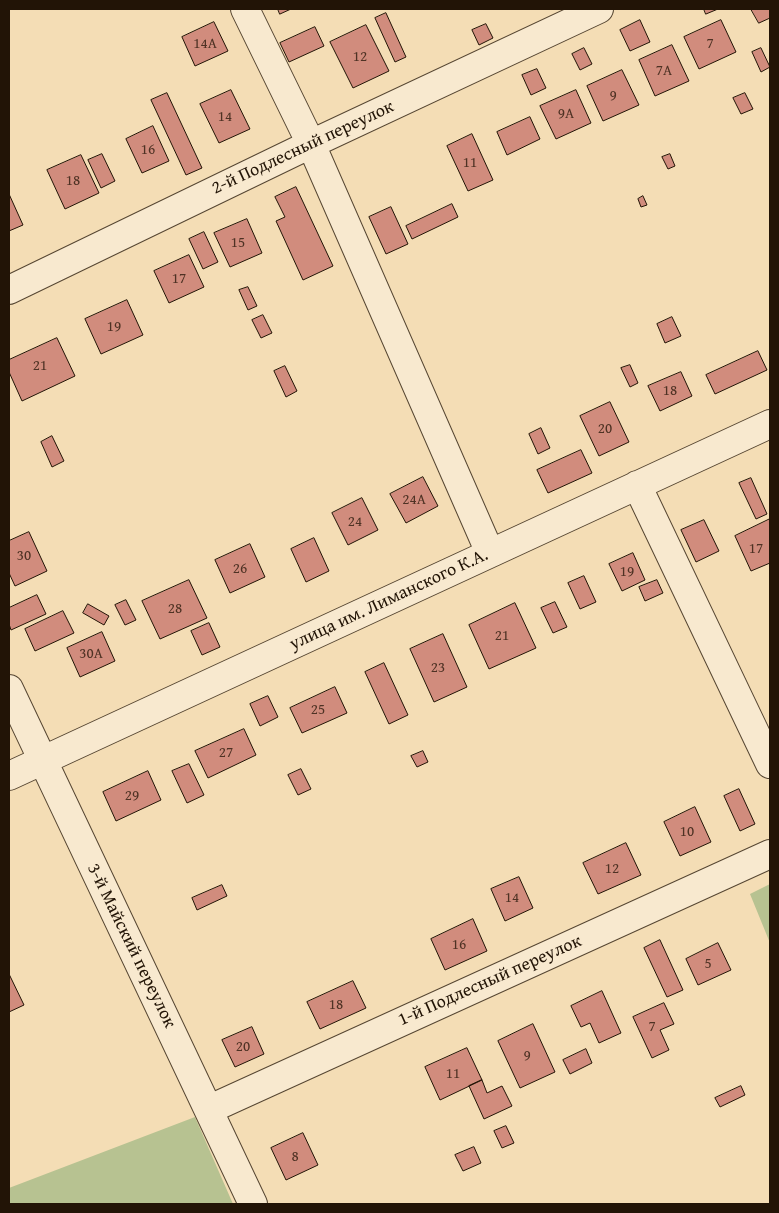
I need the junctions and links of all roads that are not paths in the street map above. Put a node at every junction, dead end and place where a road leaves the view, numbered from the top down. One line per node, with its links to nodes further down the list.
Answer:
1 (245, 9): 3 (street)
2 (599, 9): 3 (street, 2-й Подлесный переулок)
3 (311, 144): 4 (street, 2-й Подлесный переулок); 7 (street)
4 (9, 290)
5 (770, 424): 6 (street, улица им. Лиманского К.А.)
6 (637, 486): 7 (street, улица им. Лиманского К.А.); 10 (street)
7 (490, 553): 9 (street, улица им. Лиманского К.А.)
8 (9, 689): 9 (street, 3-й Майский переулок)
9 (42, 760): 11 (street, улица им. Лиманского К.А.); 13 (street, 3-й Майский переулок)
10 (770, 764)
11 (9, 776)
12 (770, 854): 13 (street, 1-й Подлесный переулок)
13 (210, 1109): 14 (street, 3-й Майский переулок)
14 (253, 1204)

